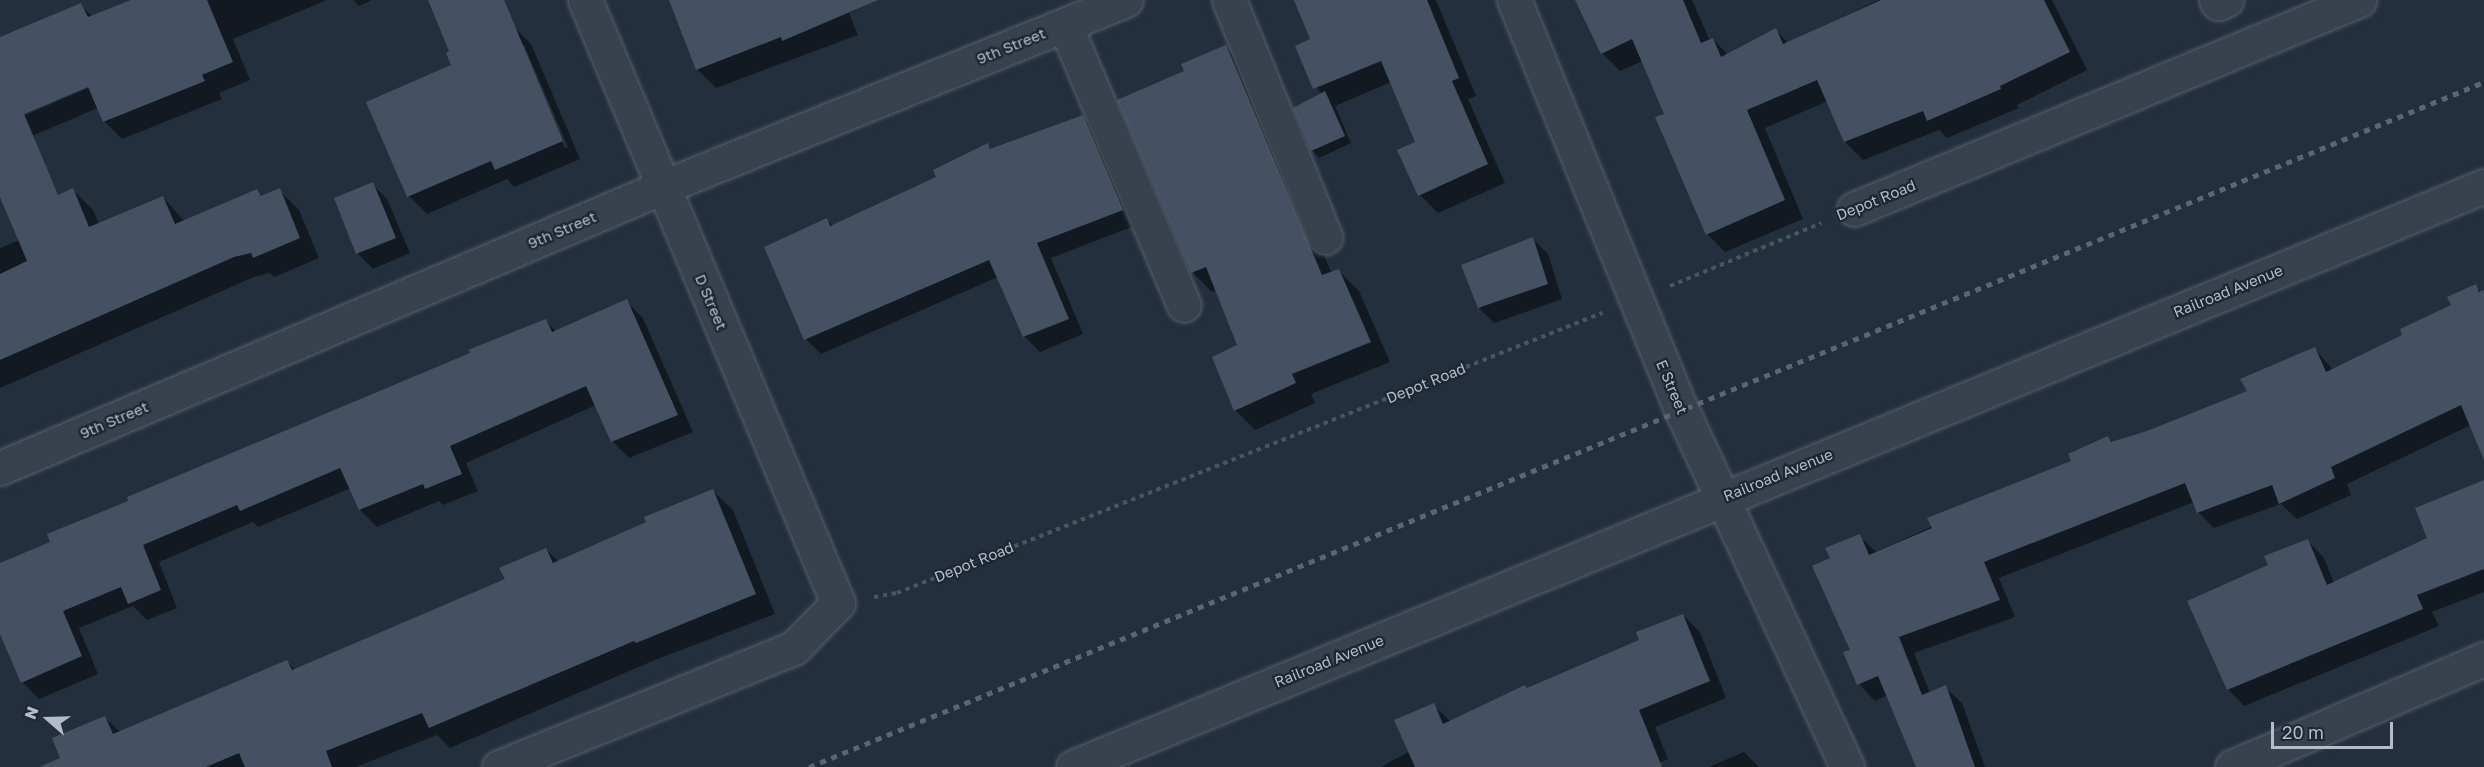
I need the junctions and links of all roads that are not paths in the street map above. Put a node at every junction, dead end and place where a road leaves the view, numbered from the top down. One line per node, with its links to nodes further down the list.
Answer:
1 (585, 0): 10 (street, D Street)
2 (1126, 0): 8 (street, 9th Street)
3 (1228, 0): 12 (street)
4 (1514, 0): 15 (street, E Street)
5 (2216, 0): 6 (street)
6 (2226, 0)
7 (2360, 0): 11 (street, Depot Road)
8 (1065, 25): 10 (street, 9th Street); 13 (street)
9 (2484, 186): 15 (street, Railroad Avenue)
10 (663, 187): 14 (street, 9th Street); 17 (street, D Street)
11 (1854, 209)
12 (1324, 237)
13 (1184, 305)
14 (0, 468)
15 (1722, 498): 18 (street, Railroad Avenue); 19 (street, E Street)
16 (2484, 659): 20 (street)
17 (499, 767)
18 (1073, 767)
19 (1847, 767)
20 (2232, 767)

